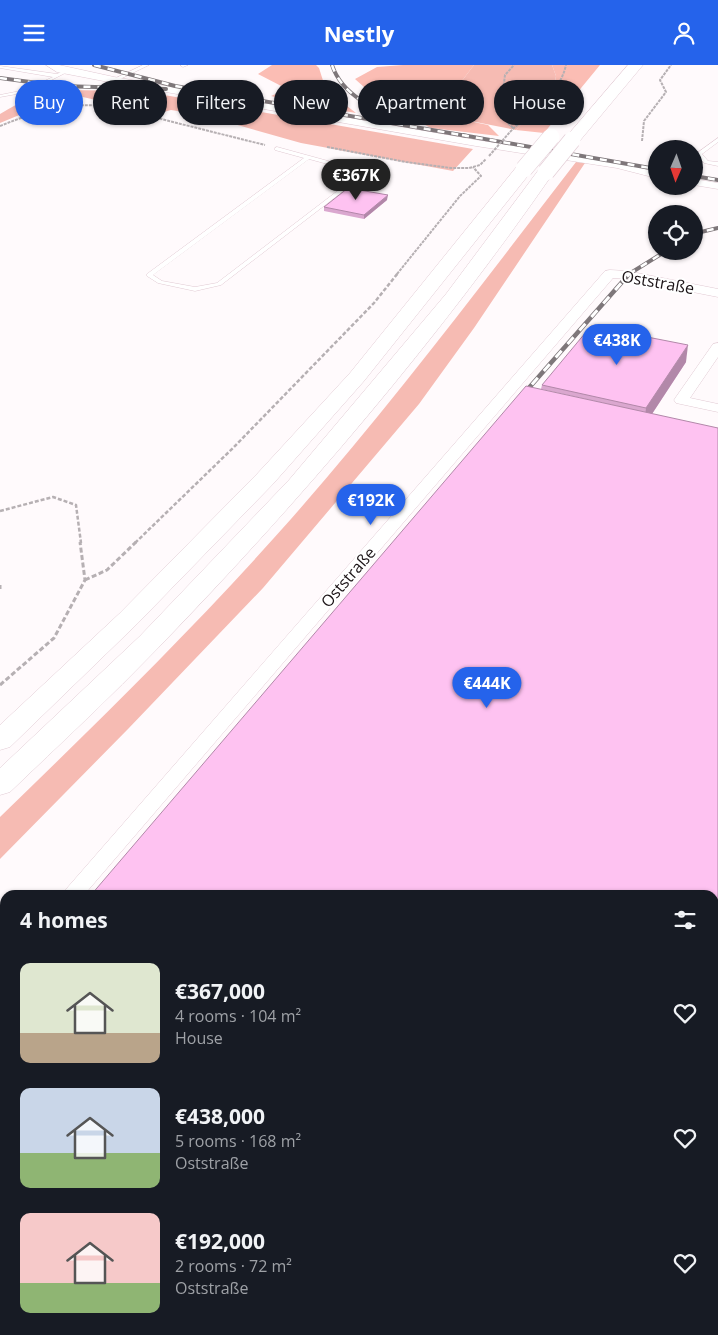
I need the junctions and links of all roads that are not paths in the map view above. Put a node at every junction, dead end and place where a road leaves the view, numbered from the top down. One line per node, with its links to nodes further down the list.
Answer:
1 (20, 65): 7 (lane)
2 (51, 65): 7 (street)
3 (147, 65): 9 (lane)
4 (636, 65): 25 (highway, bridge)
5 (0, 67): 7 (lane)
6 (0, 72): 8 (lane)
7 (63, 73): 8 (lane); 9 (street)
8 (50, 80)
9 (114, 80)
10 (167, 89): 18 (street)
11 (15, 94): 12 (lane)
12 (0, 96)
13 (561, 125): 24 (highway, bridge)
14 (718, 140): 17 (lane)
15 (278, 149): 16 (lane)
16 (308, 157): 16 (lane)
17 (718, 164)
18 (648, 173)
19 (703, 184): 20 (street)
20 (718, 186)
21 (718, 293): 26 (street, Oststraße)
22 (718, 347): 23 (street)
23 (718, 408)
24 (0, 741)
25 (0, 785)
26 (76, 890)

